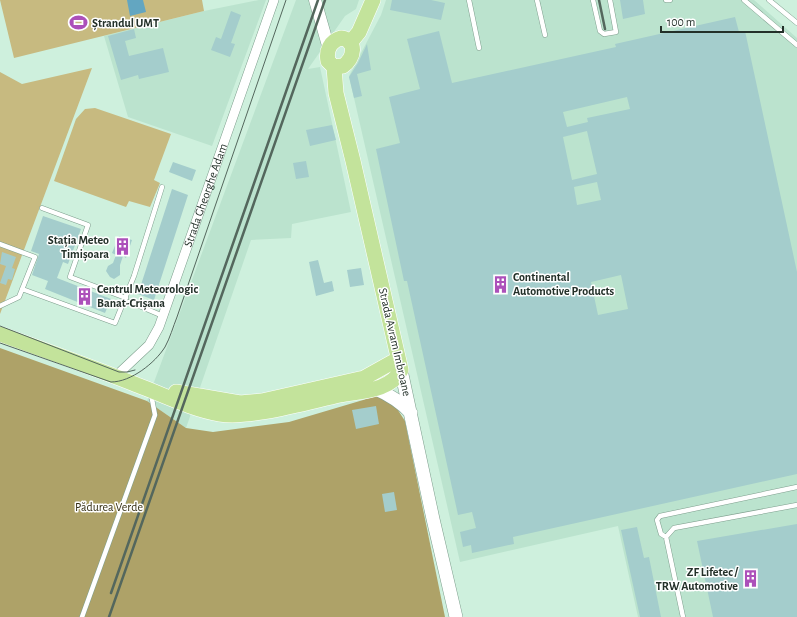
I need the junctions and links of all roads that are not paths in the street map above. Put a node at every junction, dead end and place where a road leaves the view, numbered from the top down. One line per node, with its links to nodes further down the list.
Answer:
1 (274, 0): 24 (street, Strada Gheorghe Adam)
2 (315, 0): 14 (street)
3 (373, 0): 14 (main road)
4 (469, 0): 16 (lane)
5 (537, 0): 13 (lane)
6 (593, 0): 7 (lane)
7 (610, 0)
8 (666, 0): 9 (lane)
9 (670, 0)
10 (744, 0): 15 (lane)
11 (769, 0): 12 (lane)
12 (797, 24)
13 (544, 35)
14 (339, 44): 17 (main road, Strada Avram Imbroane); 17 (main road)
15 (797, 45)
16 (479, 48)
17 (334, 67): 26 (main road, Strada Avram Imbroane)
18 (162, 187): 22 (lane)
19 (42, 208): 22 (lane)
20 (0, 244): 21 (lane)
21 (22, 289): 22 (lane); 23 (lane)
22 (125, 300): 24 (lane)
23 (0, 306)
24 (163, 316): 27 (street, Strada Gheorghe Adam)
25 (0, 334): 27 (main road)
26 (400, 364): 28 (main road); 29 (main road); 31 (main road, Strada Avram Imbroane)
27 (115, 376): 28 (main road)
28 (136, 384): 30 (main road)
29 (374, 388): 30 (main road); 31 (main road)
30 (151, 390): 35 (lane)
31 (411, 413): 36 (main road, Strada Avram Imbroane)
32 (797, 487): 34 (lane)
33 (797, 505): 34 (lane)
34 (666, 537): 37 (lane)
35 (82, 617)
36 (456, 617)
37 (683, 617)

